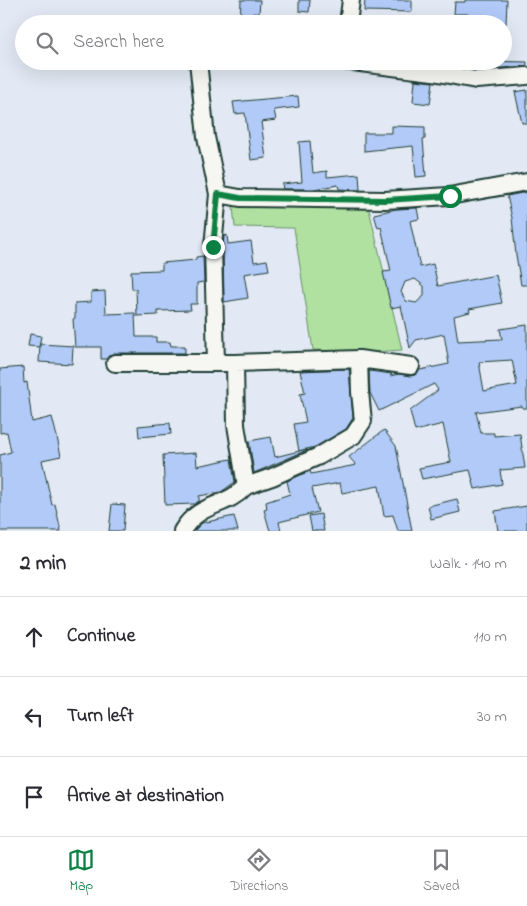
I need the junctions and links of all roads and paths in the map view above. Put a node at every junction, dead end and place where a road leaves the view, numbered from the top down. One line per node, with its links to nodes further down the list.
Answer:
1 (351, 0): 2 (street)
2 (349, 15)
3 (199, 70): 7 (street)
4 (417, 70): 5 (street)
5 (527, 76)
6 (527, 182): 7 (street)
7 (218, 194): 10 (street)
8 (359, 359): 11 (street); 12 (street); 13 (street)
9 (114, 363): 10 (street)
10 (216, 363): 11 (street)
11 (235, 363): 13 (street)
12 (411, 366)
13 (246, 486): 14 (street)
14 (182, 531)

